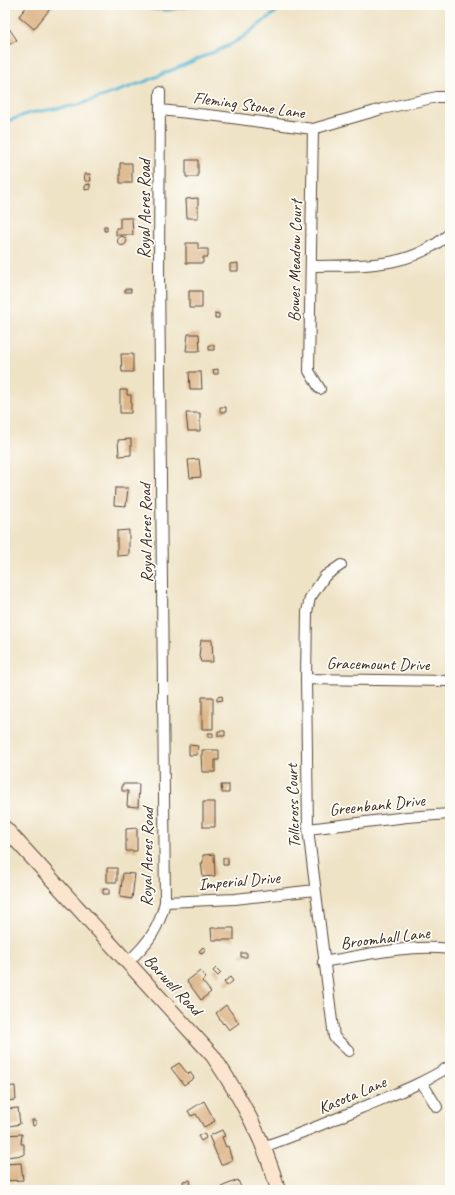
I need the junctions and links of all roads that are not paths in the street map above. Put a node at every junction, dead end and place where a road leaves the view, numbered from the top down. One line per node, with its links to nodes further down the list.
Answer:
1 (160, 92): 3 (street, Royal Acres Road)
2 (450, 97): 4 (street, Fleming Stone Lane)
3 (160, 110): 4 (street, Fleming Stone Lane); 15 (street, Royal Acres Road)
4 (313, 129): 6 (street, Bowes Meadow Court)
5 (450, 233): 6 (street)
6 (311, 266): 7 (street, Bowes Meadow Court)
7 (320, 389)
8 (341, 565): 9 (street, Tollcross Court)
9 (306, 679): 10 (street, Gracemount Drive); 13 (street, Tollcross Court)
10 (450, 681)
11 (450, 814): 13 (street, Greenbank Drive)
12 (5, 828): 17 (street, Barwell Road)
13 (308, 829): 14 (street, Tollcross Court)
14 (315, 890): 15 (street, Imperial Drive); 18 (street, Tollcross Court)
15 (165, 902): 17 (street, Royal Acres Road)
16 (450, 949): 18 (street, Broomhall Lane)
17 (128, 962): 23 (street, Barwell Road)
18 (323, 962): 19 (street, Tollcross Court)
19 (349, 1050)
20 (450, 1066): 21 (street, Kasota Lane)
21 (422, 1083): 22 (street); 23 (street, Kasota Lane)
22 (437, 1107)
23 (263, 1147): 24 (street, Barwell Road)
24 (278, 1190)

